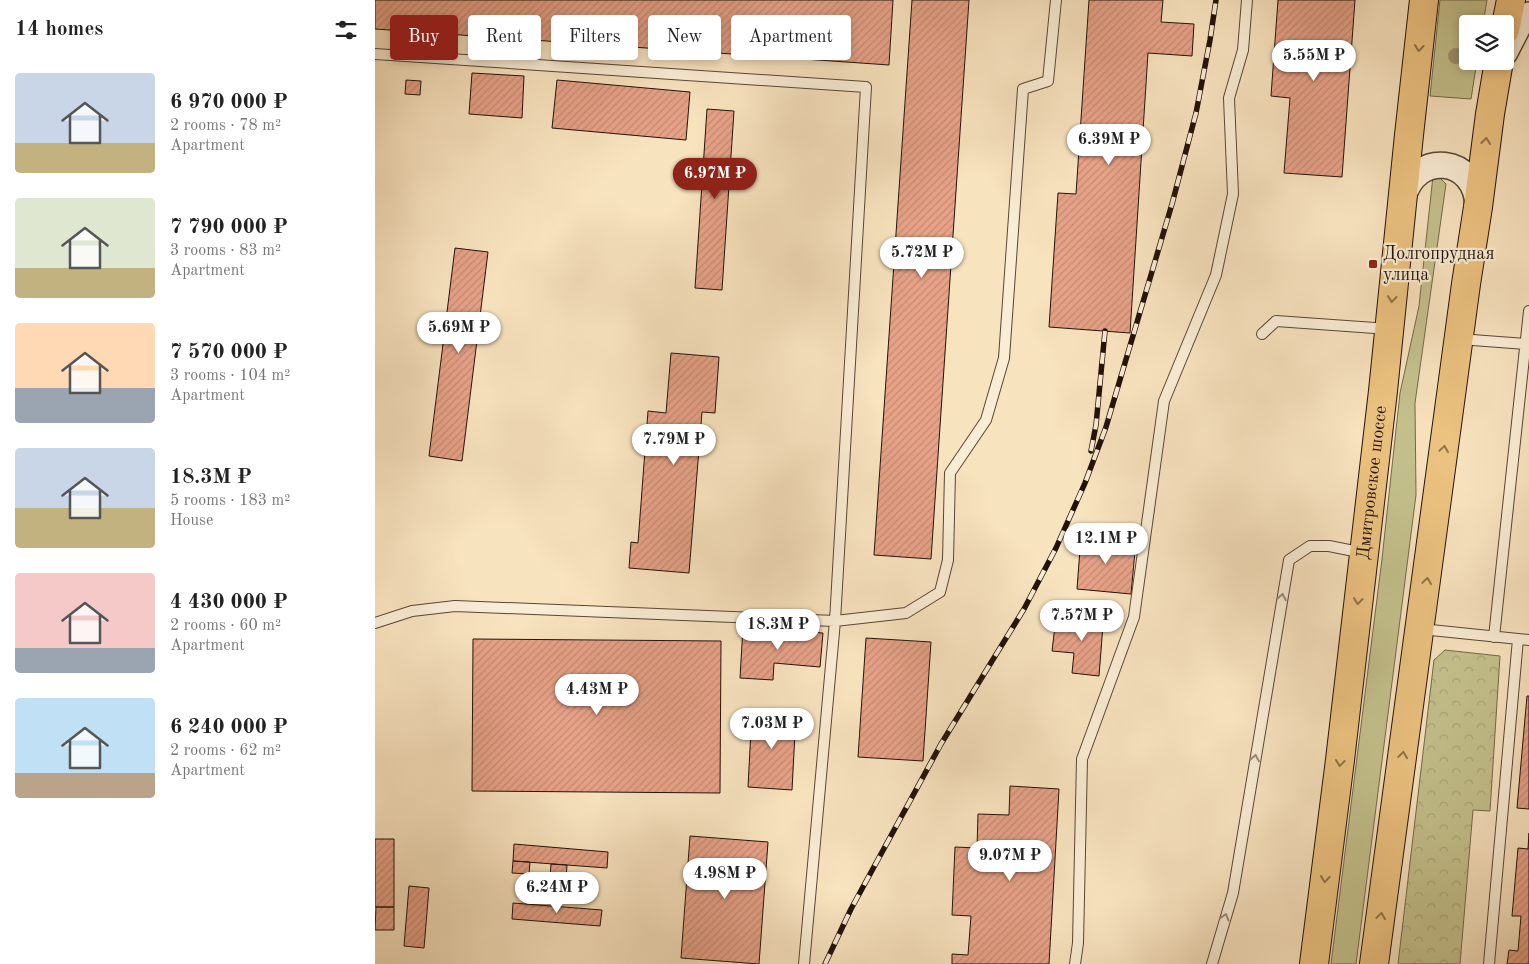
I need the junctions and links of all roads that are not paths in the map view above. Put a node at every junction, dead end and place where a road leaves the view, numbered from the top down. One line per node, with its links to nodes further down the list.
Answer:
1 (1056, 0): 18 (lane)
2 (1247, 0): 24 (lane)
3 (1424, 0): 10 (main road, Дмитровское шоссе, one-way to 10)
4 (1511, 0): 5 (main road)
5 (1508, 15)
6 (1529, 15): 7 (street)
7 (1514, 34)
8 (375, 54): 18 (lane)
9 (1498, 70): 11 (main road, one-way to 9)
10 (1403, 198): 11 (street); 13 (main road, Дмитровское шоссе, one-way to 13)
11 (1478, 207): 15 (main road)
12 (1529, 311): 16 (lane)
13 (1389, 329): 14 (lane); 17 (main road, Дмитровское шоссе)
14 (1263, 334)
15 (1459, 339): 16 (lane); 20 (main road, one-way to 15)
16 (1525, 344): 21 (lane)
17 (1364, 553): 25 (lane, one-way to 17); 26 (main road, Дмитровское шоссе, one-way to 26)
18 (835, 621): 19 (lane); 23 (lane)
19 (375, 622)
20 (1421, 629): 21 (lane); 27 (main road, one-way to 20)
21 (1494, 636): 22 (lane)
22 (1524, 640): 28 (lane)
23 (804, 964)
24 (1075, 964)
25 (1212, 964)
26 (1314, 964)
27 (1374, 964)
28 (1489, 964)

